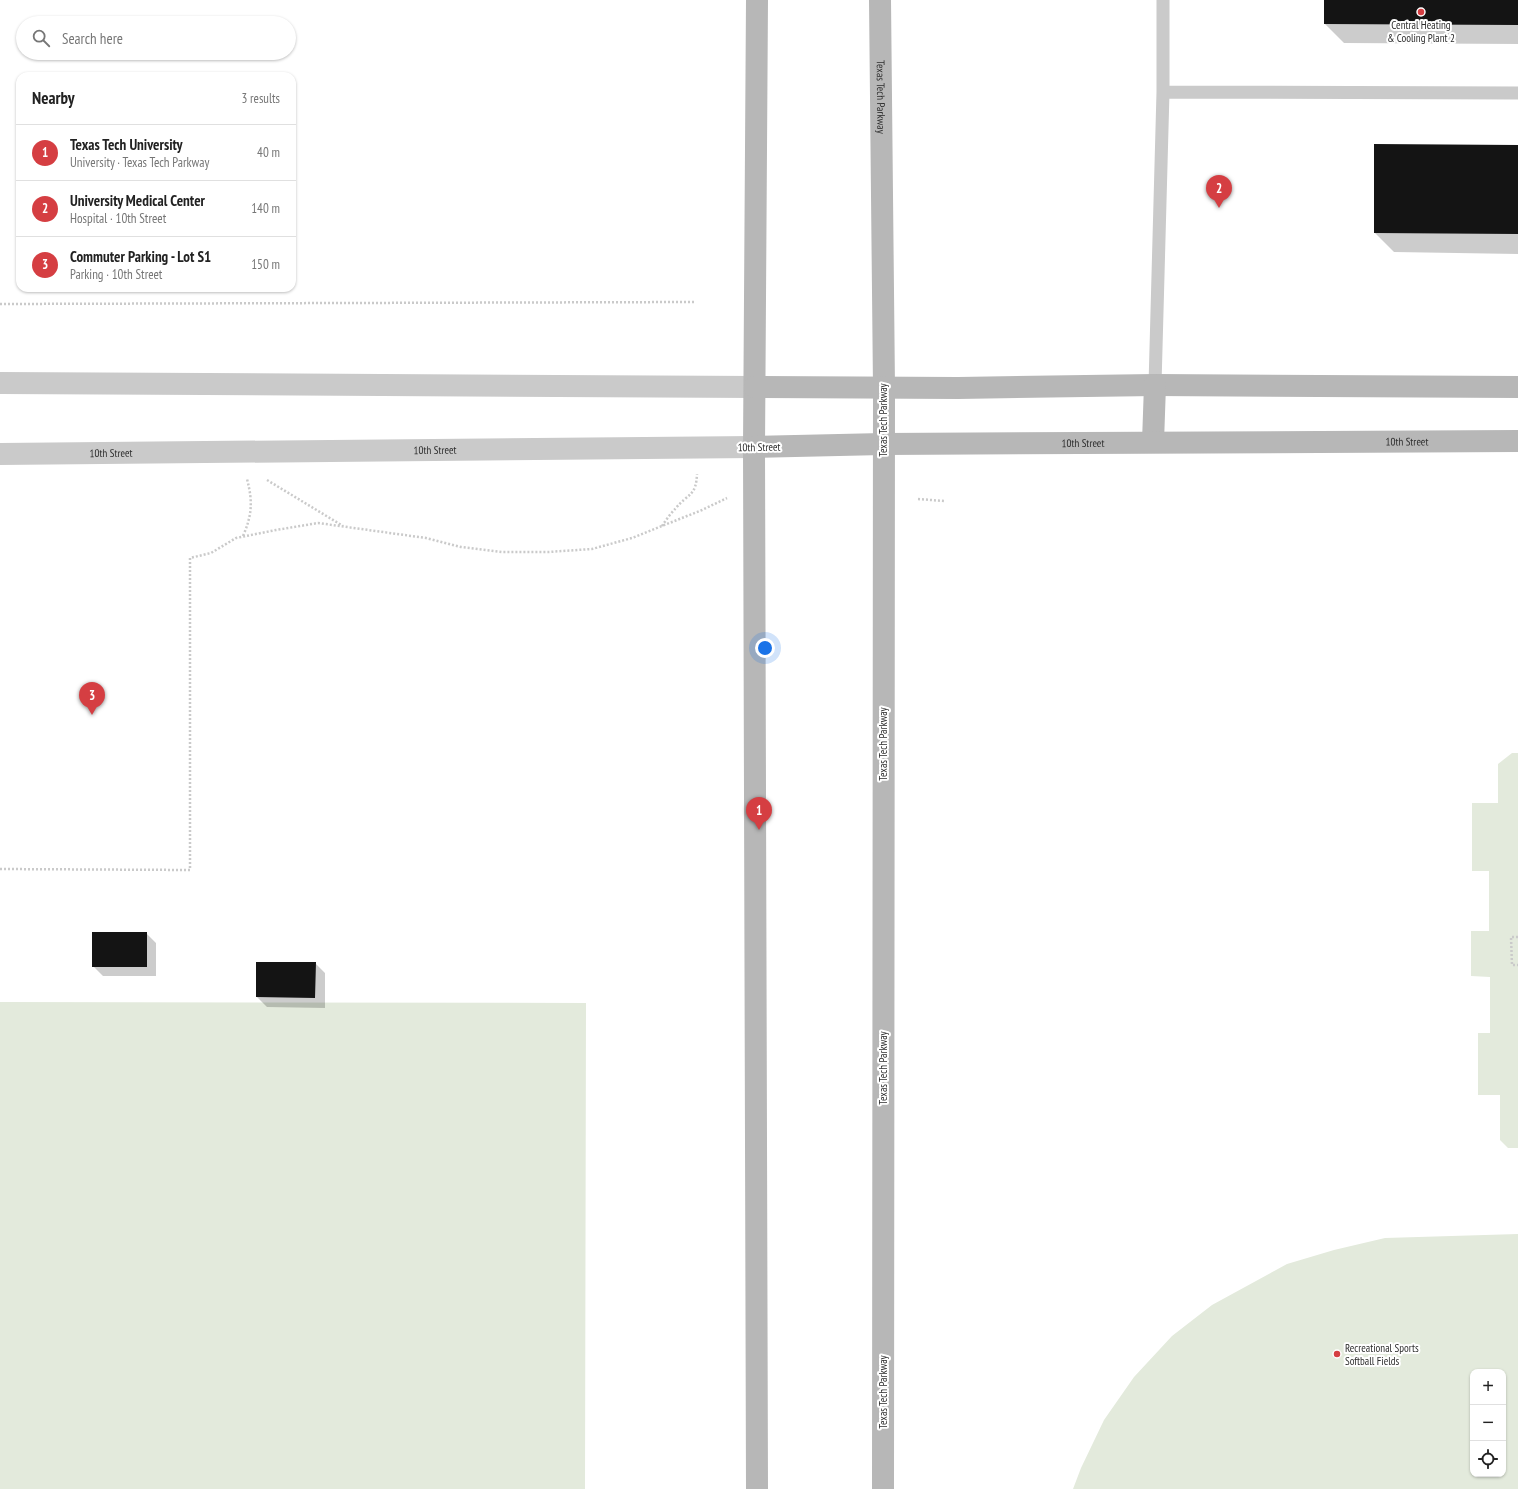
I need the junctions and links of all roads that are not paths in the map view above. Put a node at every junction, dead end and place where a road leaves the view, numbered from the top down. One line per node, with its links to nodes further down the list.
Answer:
1 (757, 0): 8 (main road)
2 (880, 0): 10 (main road, Texas Tech Parkway)
3 (1163, 0): 4 (lane)
4 (1163, 92): 5 (lane); 7 (lane)
5 (1518, 93)
6 (0, 383): 8 (street)
7 (1155, 385): 9 (main road); 10 (main road); 12 (main road)
8 (755, 387): 10 (main road); 14 (main road)
9 (1518, 387)
10 (884, 388): 13 (main road, Texas Tech Parkway)
11 (1518, 441): 12 (main road, 10th Street)
12 (1153, 442): 13 (main road, 10th Street)
13 (883, 444): 14 (main road, 10th Street); 17 (main road, Texas Tech Parkway)
14 (754, 447): 15 (street, 10th Street); 16 (main road)
15 (0, 454)
16 (757, 1489)
17 (883, 1489)

